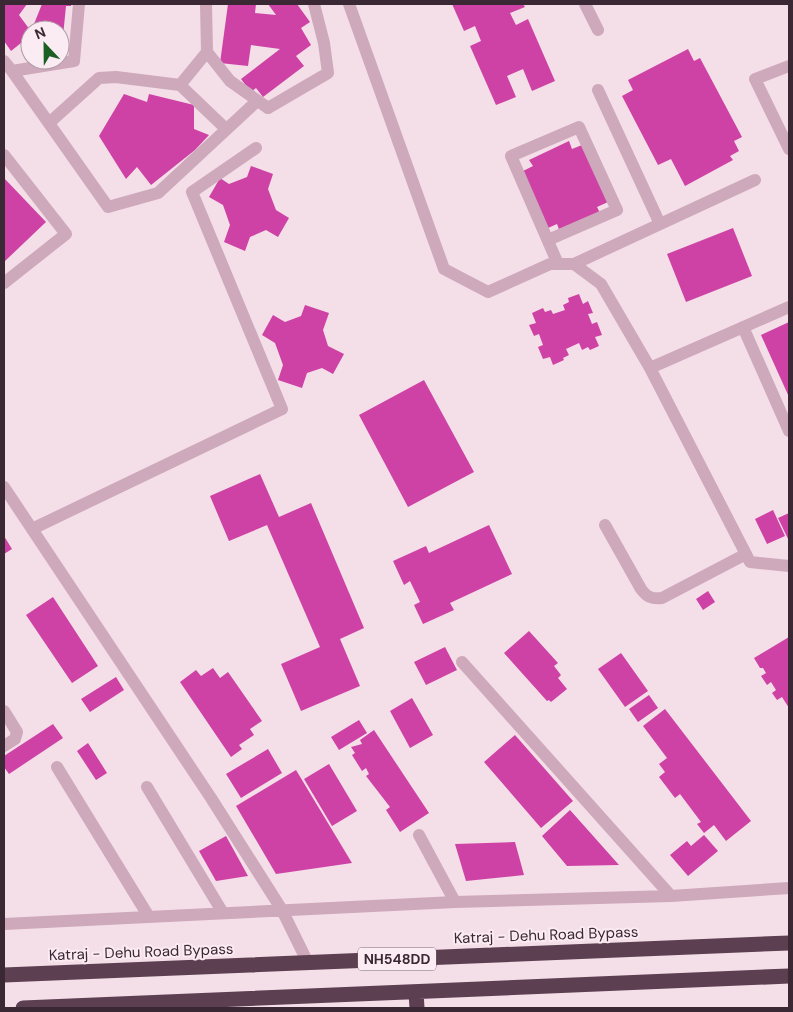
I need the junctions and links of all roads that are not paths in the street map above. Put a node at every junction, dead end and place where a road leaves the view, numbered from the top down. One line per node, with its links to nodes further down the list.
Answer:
1 (79, 4): 8 (street)
2 (206, 4): 7 (street)
3 (314, 4): 12 (street)
4 (349, 4): 21 (street)
5 (585, 4): 6 (street)
6 (598, 30)
7 (206, 52): 10 (street); 12 (street)
8 (8, 66): 13 (street)
9 (789, 66): 16 (street)
10 (180, 84): 13 (street); 14 (street)
11 (598, 90): 19 (street)
12 (256, 102): 14 (street)
13 (49, 123): 14 (street)
14 (225, 128)
15 (256, 148): 30 (street)
16 (789, 149)
17 (4, 155): 23 (street)
18 (755, 180): 19 (street)
19 (660, 224): 22 (street)
20 (548, 240): 20 (street); 21 (street)
21 (558, 264): 22 (street)
22 (574, 264): 26 (street)
23 (4, 283)
24 (789, 307): 25 (street)
25 (743, 328): 26 (street); 27 (street)
26 (650, 368): 31 (street)
27 (789, 432)
28 (4, 487): 30 (street)
29 (605, 525): 31 (street)
30 (32, 529): 42 (street)
31 (746, 554): 32 (street)
32 (789, 566)
33 (462, 662): 40 (street)
34 (4, 711): 35 (street)
35 (4, 746)
36 (57, 766): 44 (street)
37 (147, 787): 43 (street)
38 (419, 834): 41 (street)
39 (789, 888): 40 (street)
40 (671, 896): 41 (street)
41 (455, 902): 42 (street)
42 (282, 910): 43 (street); 47 (street)
43 (223, 913): 44 (street)
44 (149, 917): 45 (street)
45 (4, 924)
46 (789, 943): 47 (highway, Katraj - Dehu Road Bypass / NH548DD)
47 (308, 963): 48 (highway, Katraj - Dehu Road Bypass / NH548DD)
48 (4, 975)
49 (789, 976): 50 (highway, NH548DD)
50 (416, 992): 51 (highway, NH548DD); 52 (highway)
51 (23, 1008)
52 (417, 1008)

